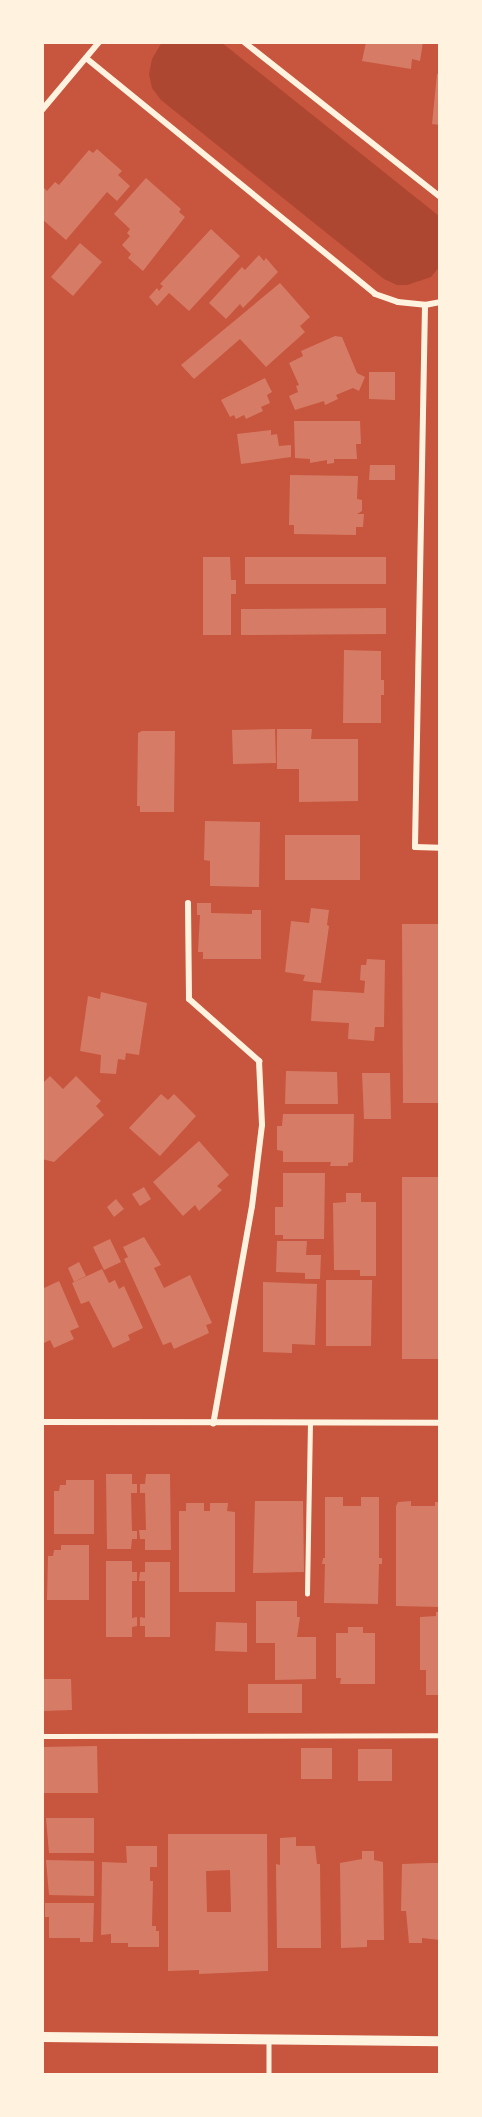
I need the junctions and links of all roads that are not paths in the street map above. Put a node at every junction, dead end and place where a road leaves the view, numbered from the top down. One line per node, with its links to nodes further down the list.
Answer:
1 (99, 42): 3 (street)
2 (244, 42): 5 (street)
3 (86, 57): 4 (street); 7 (street)
4 (42, 110)
5 (440, 197)
6 (440, 302): 7 (street)
7 (426, 304): 8 (street)
8 (440, 848)
9 (188, 903): 13 (street)
10 (42, 1422): 13 (street)
11 (310, 1423): 12 (street); 13 (street); 14 (lane)
12 (440, 1423)
13 (213, 1424)
14 (307, 1594)
15 (440, 1735): 16 (lane)
16 (42, 1736)
17 (42, 2037): 18 (street)
18 (269, 2038): 19 (street); 20 (lane)
19 (440, 2041)
20 (269, 2075)

